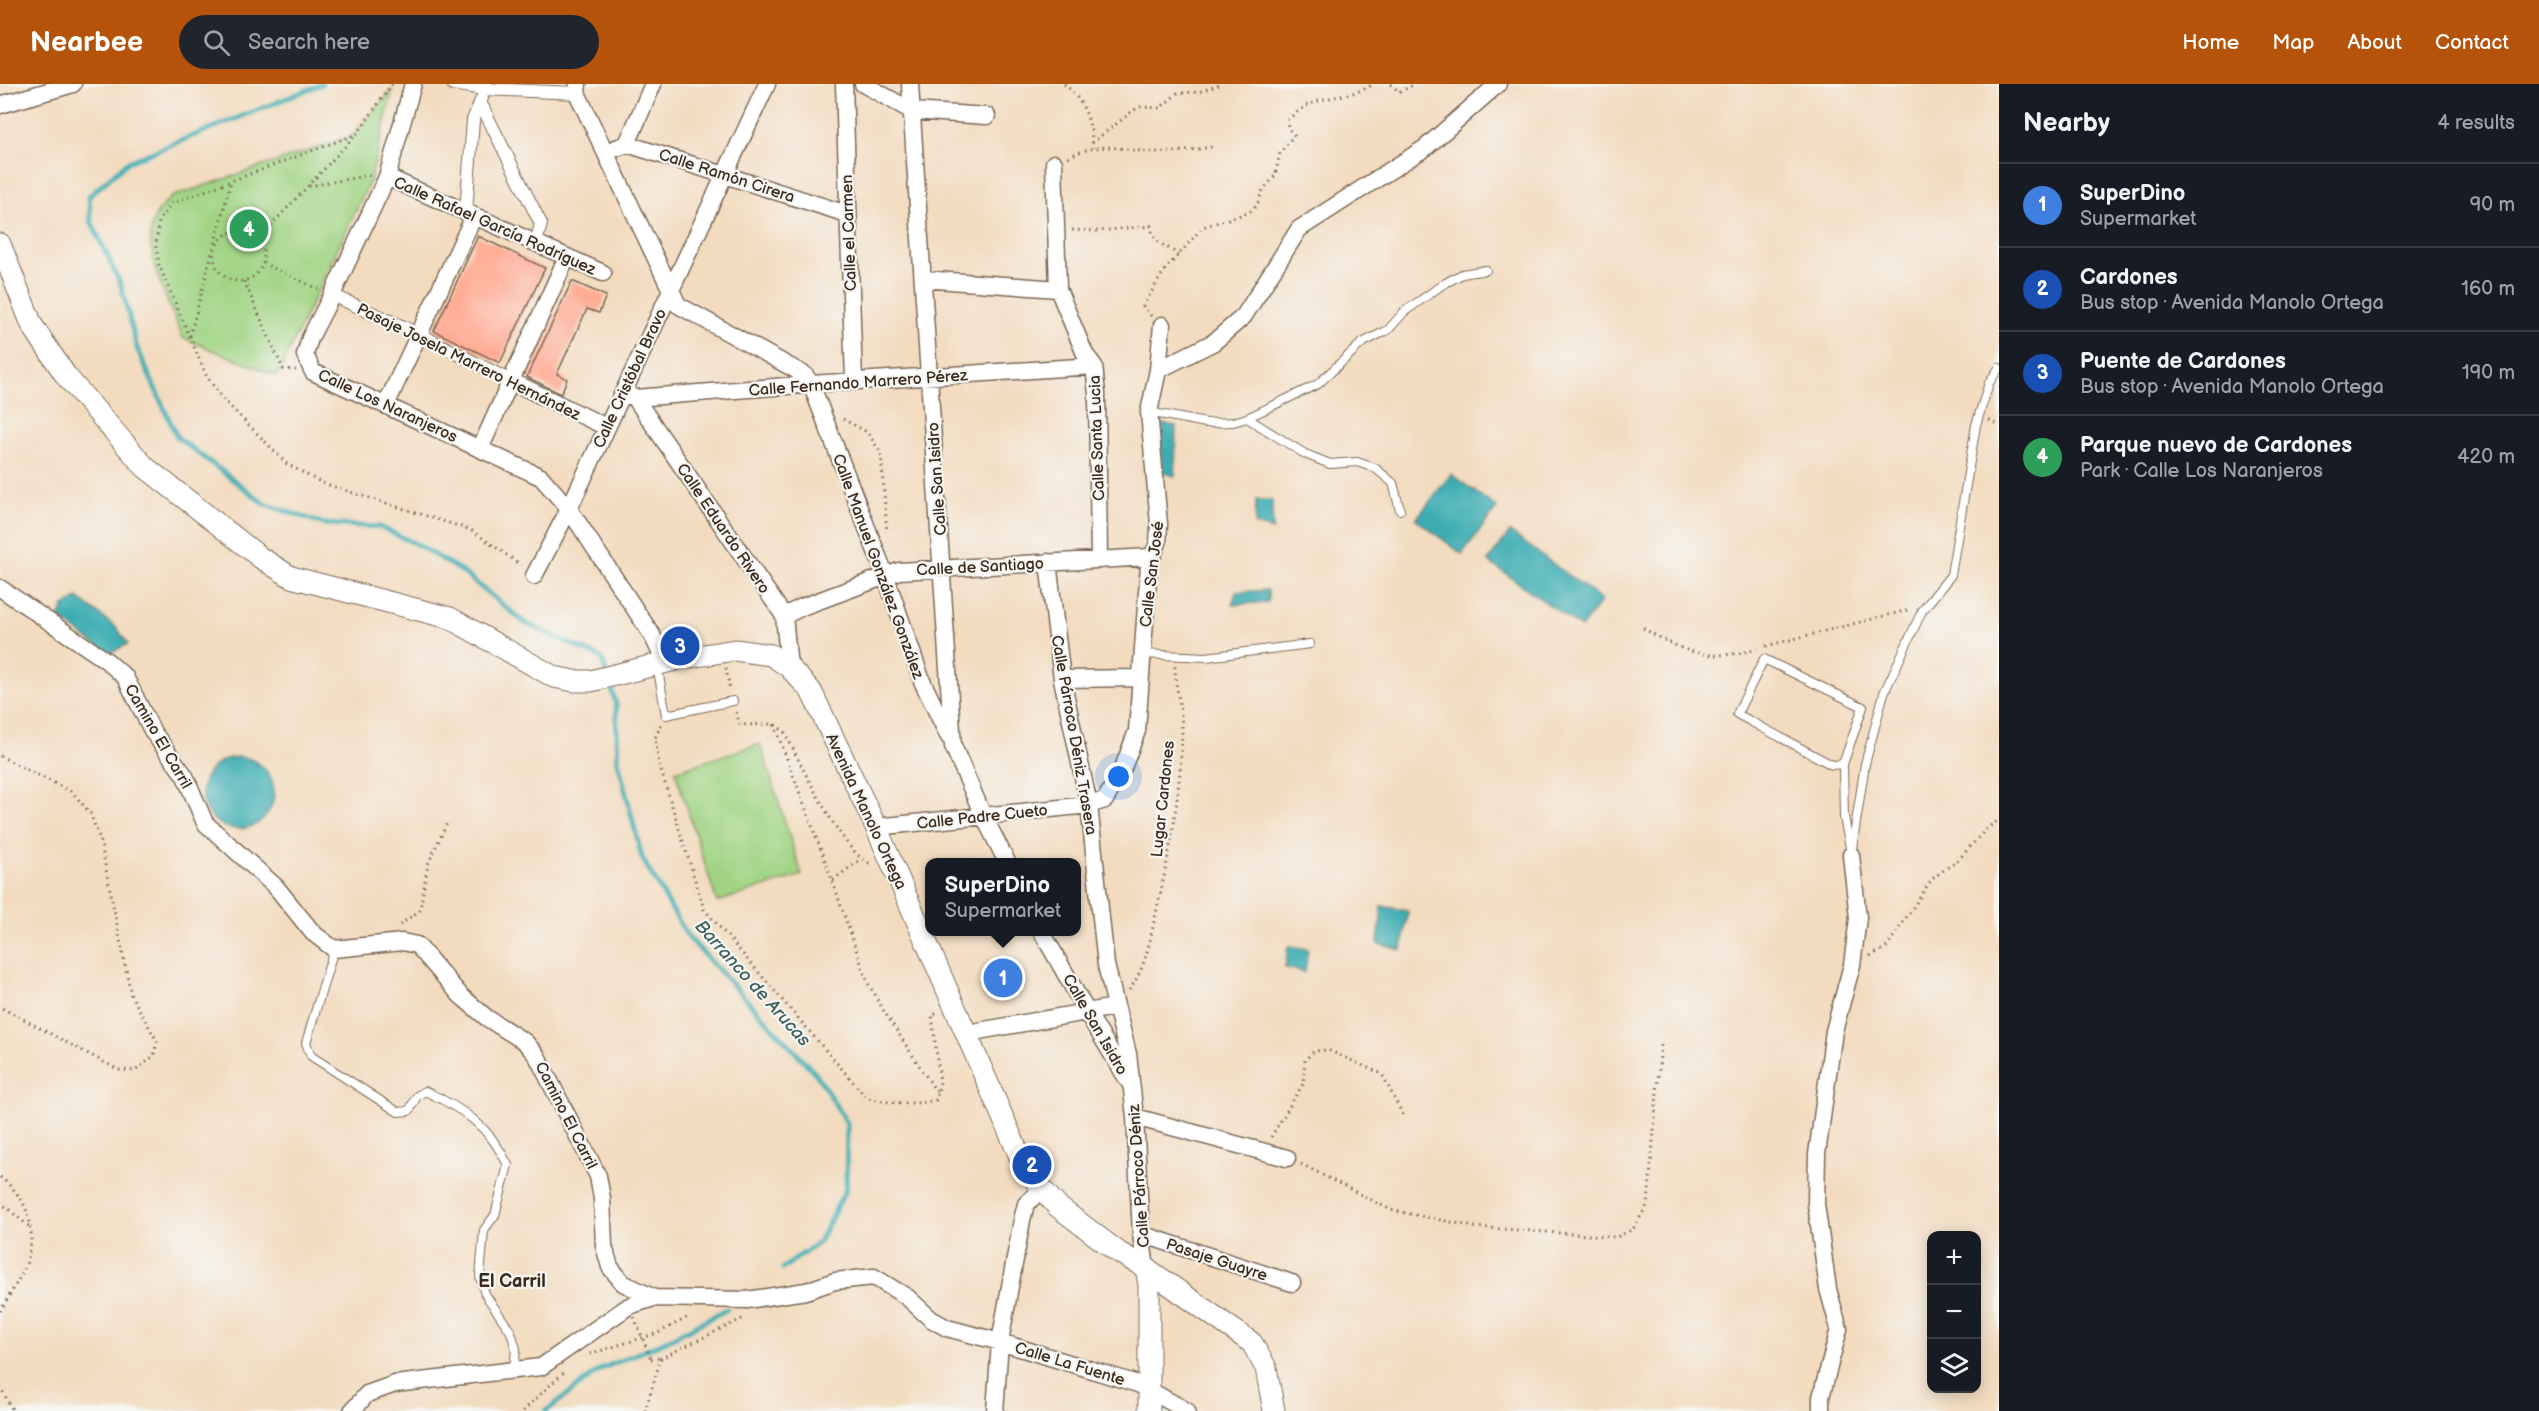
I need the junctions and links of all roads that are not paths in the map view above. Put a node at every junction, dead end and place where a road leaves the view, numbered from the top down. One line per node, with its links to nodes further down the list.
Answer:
1 (73, 84): 12 (street)
2 (413, 84): 19 (street, Calle Los Naranjeros)
3 (453, 84): 11 (street)
4 (653, 84): 15 (street)
5 (767, 84): 18 (street, Calle Cristóbal Bravo)
6 (844, 84): 21 (street, Calle el Carmen)
7 (863, 84): 13 (street)
8 (910, 84): 13 (street, Calle San Isidro)
9 (1498, 84): 35 (street)
10 (578, 89): 11 (street); 16 (street)
11 (483, 92): 20 (street); 22 (street)
12 (0, 105)
13 (912, 111): 14 (street); 27 (street, Calle San Isidro)
14 (987, 116)
15 (627, 144): 16 (street); 18 (street, Calle Ramón Cirera)
16 (606, 152): 28 (street)
17 (1054, 163): 29 (street, Calle Santa Lucia)
18 (725, 175): 21 (street, Calle Ramón Cirera); 28 (street, Calle Cristóbal Bravo)
19 (387, 177): 20 (street, Calle Rafael García Rodríguez); 30 (street, Calle Los Naranjeros)
20 (470, 214): 22 (street, Calle Rafael García Rodríguez); 32 (street)
21 (847, 214): 38 (street, Calle el Carmen)
22 (536, 243): 24 (street, Calle Rafael García Rodríguez)
23 (0, 244): 58 (street, Avenida Manolo Ortega)
24 (567, 257): 26 (street, Calle Rafael García Rodríguez); 37 (street)
25 (1486, 270): 43 (lane)
26 (603, 273)
27 (923, 279): 29 (street); 36 (street, Calle San Isidro)
28 (670, 289): 39 (street); 40 (street, Calle Cristóbal Bravo)
29 (1058, 289): 33 (street, Calle Santa Lucia)
30 (332, 296): 32 (street, Pasaje Josela Marrero Hernández); 41 (street, Calle Los Naranjeros)
31 (1162, 325): 35 (street, Calle San José)
32 (419, 334): 37 (street, Pasaje Josela Marrero Hernández); 41 (street)
33 (1094, 366): 36 (street, Calle Fernando Marrero Pérez); 49 (street, Calle Santa Lucia)
34 (1999, 368): 68 (lane)
35 (1158, 370): 42 (street, Calle San José)
36 (929, 378): 38 (street, Calle Fernando Marrero Pérez); 51 (street, Calle San Isidro)
37 (511, 381): 44 (street, Pasaje Josela Marrero Hernández); 45 (street)
38 (854, 381): 39 (street, Calle Fernando Marrero Pérez)
39 (811, 384): 40 (street, Calle Fernando Marrero Pérez); 53 (street, Calle Manuel González González)
40 (630, 396): 44 (street, Calle Cristóbal Bravo); 55 (street, Calle Eduardo Rivero)
41 (386, 405): 45 (street, Calle Los Naranjeros)
42 (1149, 412): 43 (lane); 48 (street, Calle San José)
43 (1246, 418): 47 (lane)
44 (606, 427): 46 (street, Calle Cristóbal Bravo)
45 (480, 449): 46 (street, Calle Los Naranjeros)
46 (569, 509): 52 (street, Calle Cristóbal Bravo); 58 (street)
47 (1400, 510)
48 (1150, 557): 49 (street, Calle de Santiago); 57 (street, Calle San José)
49 (1099, 560): 50 (street, Calle de Santiago)
50 (1048, 562): 51 (street, Calle de Santiago); 61 (street, Calle Párroco Déniz Trasera)
51 (942, 568): 53 (street, Calle de Santiago); 63 (street, Calle San Isidro)
52 (534, 576)
53 (886, 577): 55 (street, Calle de Santiago); 63 (street, Calle Manuel González González)
54 (0, 588): 71 (street, Camino El Carril)
55 (784, 616): 59 (street, Calle Eduardo Rivero)
56 (1310, 644): 57 (lane)
57 (1142, 654): 60 (street, Calle San José)
58 (661, 663): 59 (street, Avenida Manolo Ortega); 62 (lane)
59 (789, 667): 67 (street, Avenida Manolo Ortega)
60 (1141, 678): 61 (street); 65 (street, Calle San José)
61 (1062, 679): 65 (street, Calle Párroco Déniz Trasera)
62 (733, 701)
63 (953, 746): 66 (street, Calle San Isidro)
64 (1843, 764): 64 (lane); 68 (lane)
65 (1089, 805): 66 (street, Calle Padre Cueto); 72 (street, Calle Párroco Déniz Trasera)
66 (983, 815): 67 (street, Calle Padre Cueto); 69 (street, Calle San Isidro)
67 (876, 826): 74 (street, Avenida Manolo Ortega)
68 (1851, 855): 93 (street)
69 (1005, 858)
70 (1044, 936): 73 (street, Calle San Isidro)
71 (334, 949): 83 (street, Camino El Carril); 87 (lane)
72 (1115, 1007): 73 (street); 75 (street, Calle Párroco Déniz Trasera)
73 (1088, 1011): 74 (street); 75 (street, Calle San Isidro)
74 (967, 1034): 78 (street, Avenida Manolo Ortega)
75 (1132, 1085): 76 (street, Calle Párroco Déniz)
76 (1135, 1117): 77 (street); 79 (street, Calle Párroco Déniz)
77 (1287, 1158)
78 (1042, 1189): 80 (street, Avenida Manolo Ortega); 86 (street)
79 (1141, 1234): 80 (street, Calle Párroco Déniz); 81 (street, Pasaje Guayre)
80 (1146, 1268): 82 (street, Avenida Manolo Ortega); 84 (street)
81 (1293, 1283)
82 (1181, 1293): 84 (street); 92 (street, Avenida Manolo Ortega)
83 (654, 1298): 85 (street, Camino El Carril); 87 (street)
84 (1149, 1316): 88 (street)
85 (947, 1328): 86 (street, Calle La Fuente)
86 (1000, 1342): 88 (street, Calle La Fuente); 90 (street)
87 (514, 1369): 89 (street)
88 (1149, 1401): 91 (street, Calle La Fuente)
89 (352, 1411)
90 (995, 1411)
91 (1187, 1411)
92 (1274, 1411)
93 (1821, 1411)

